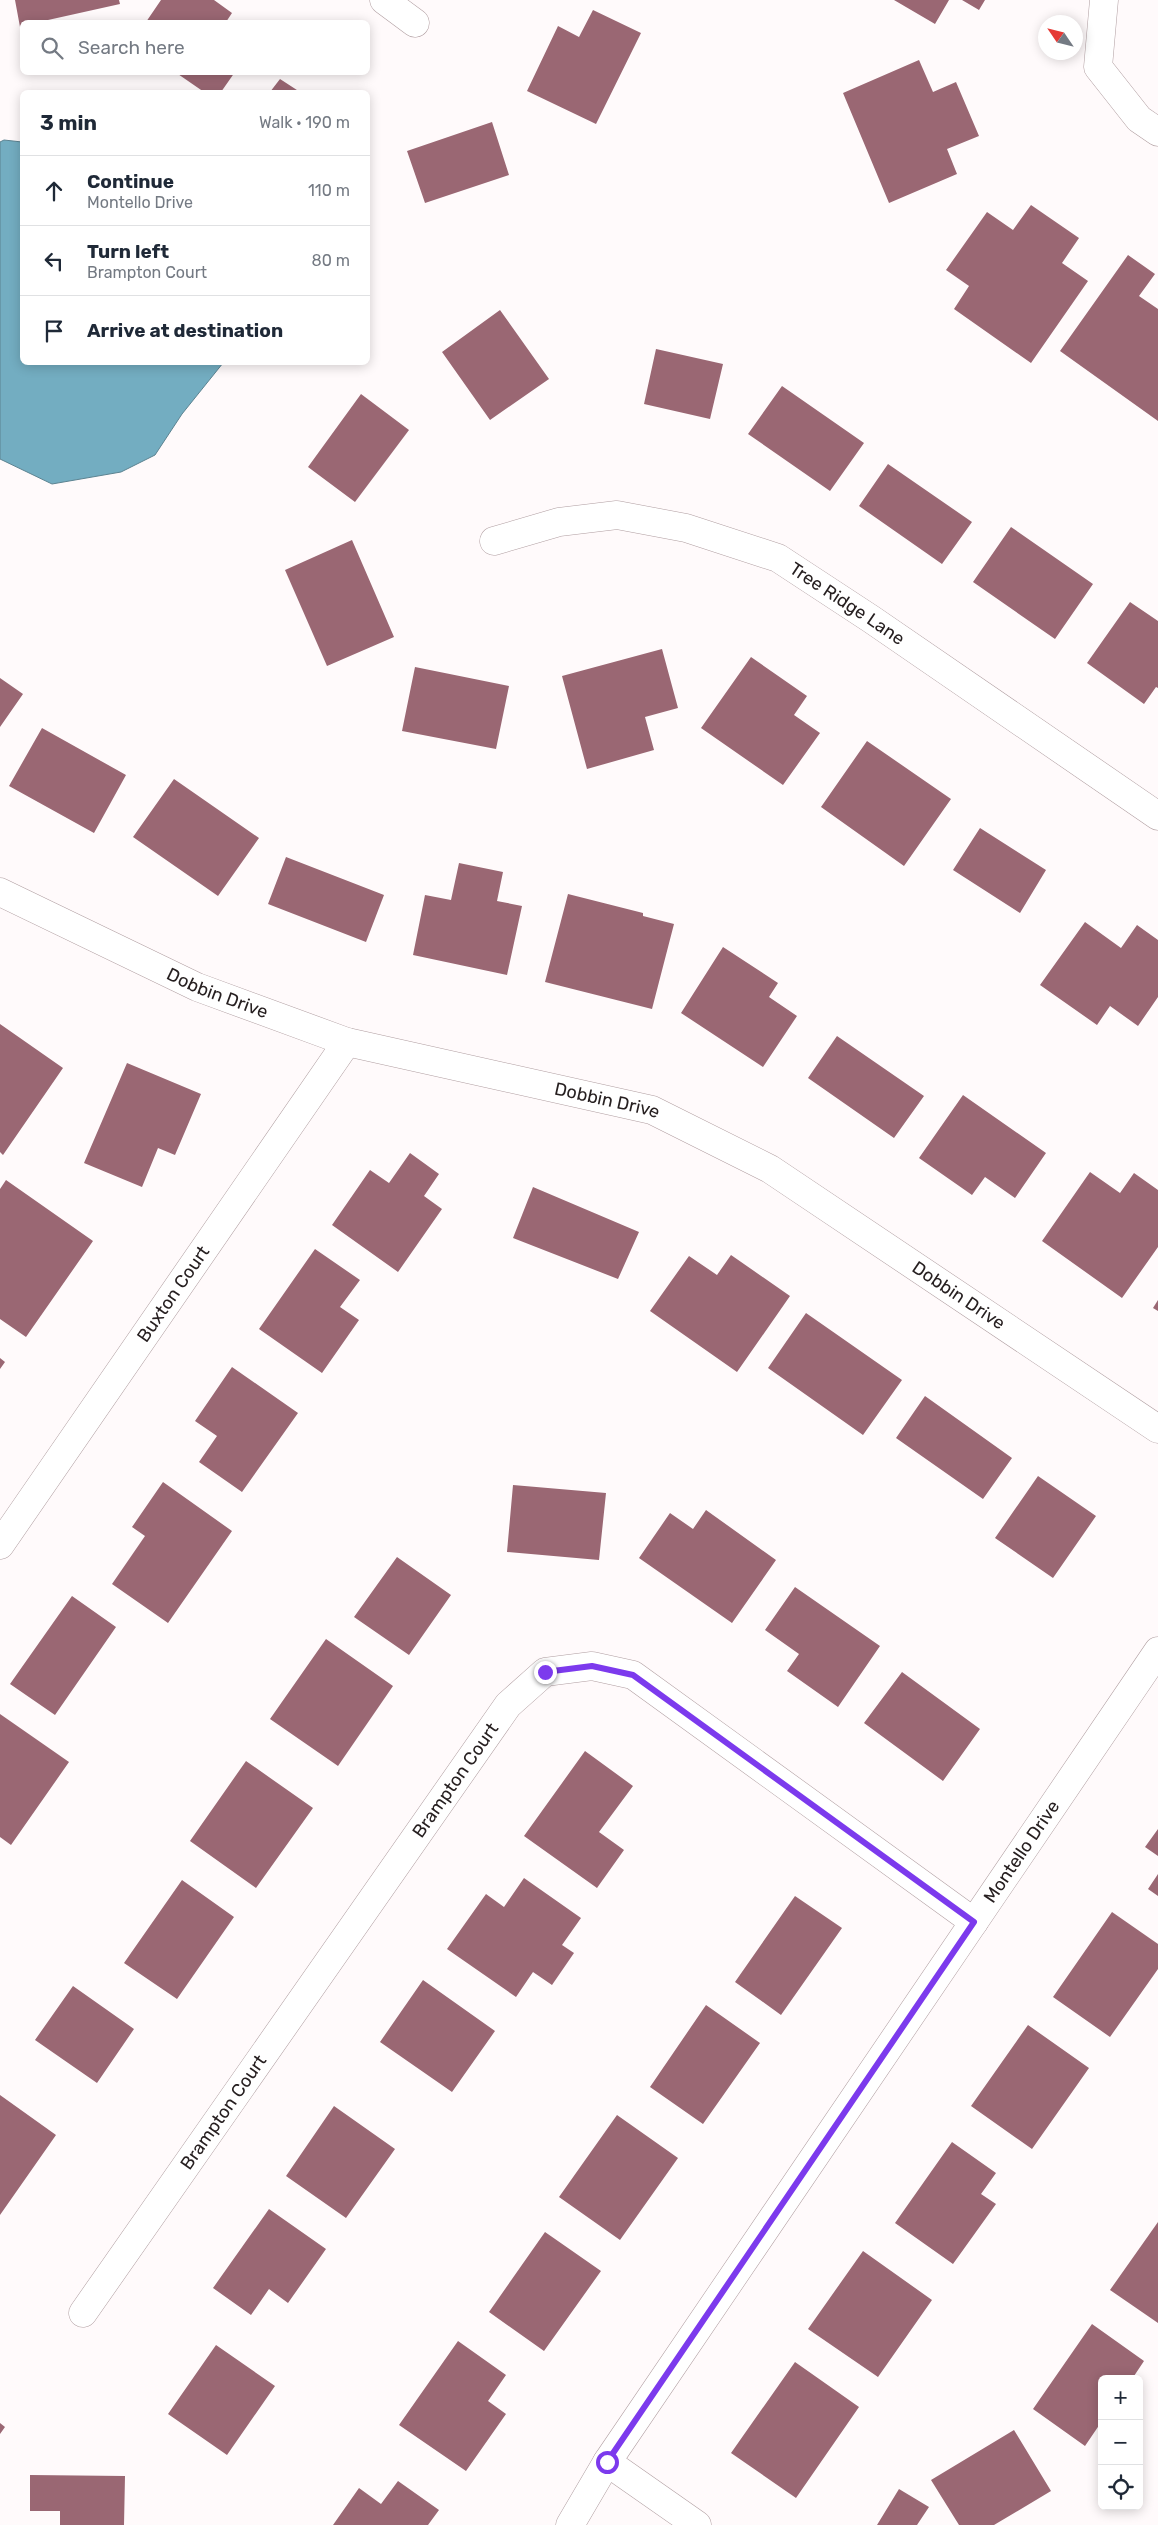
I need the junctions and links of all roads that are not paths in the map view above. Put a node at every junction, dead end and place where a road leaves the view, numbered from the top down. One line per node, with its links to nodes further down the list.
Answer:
1 (384, 0): 3 (street)
2 (1104, 0): 4 (street)
3 (415, 23)
4 (1158, 132)
5 (494, 541): 6 (street, Tree Ridge Lane)
6 (1158, 816)
7 (0, 892): 8 (street, Dobbin Drive)
8 (347, 1042): 9 (street, Dobbin Drive); 10 (street, Buxton Court)
9 (1158, 1429)
10 (0, 1545)
11 (1158, 1651): 12 (street, Montello Drive)
12 (974, 1922): 13 (street, Brampton Court); 14 (street, Montello Drive)
13 (83, 2313)
14 (607, 2462): 15 (street, Montello Drive); 16 (street)
15 (570, 2525)
16 (697, 2525)

